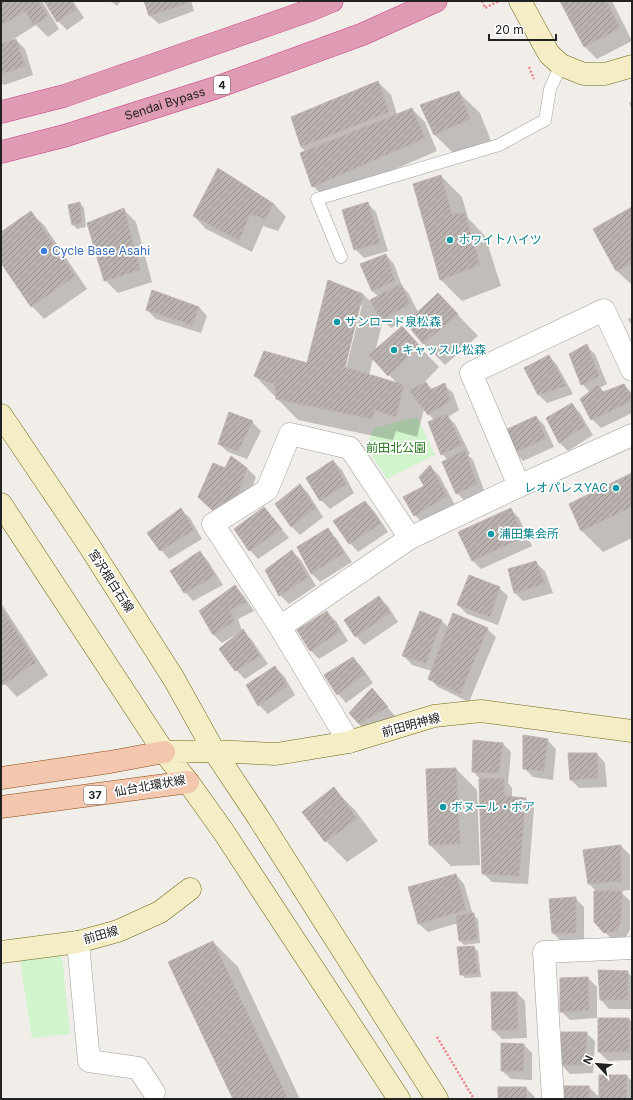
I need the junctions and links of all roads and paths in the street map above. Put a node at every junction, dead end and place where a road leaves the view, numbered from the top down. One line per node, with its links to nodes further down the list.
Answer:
1 (332, 1): 8 (highway)
2 (436, 1): 9 (highway, Sendai Bypass / 4)
3 (482, 1): 4 (path)
4 (499, 1)
5 (520, 1): 6 (street)
6 (561, 65): 7 (street); 10 (lane)
7 (632, 66)
8 (1, 112)
9 (1, 152)
10 (341, 257)
11 (632, 370): 14 (street)
12 (1, 415): 20 (street, 宮沢根白石線)
13 (632, 435): 14 (street)
14 (519, 486): 16 (street)
15 (1, 504): 21 (street)
16 (410, 538): 17 (street); 17 (street)
17 (280, 627): 19 (street)
18 (632, 731): 19 (street, 前田明神線)
19 (349, 742): 20 (street, 前田明神線)
20 (214, 751): 21 (street, 前田明神線); 23 (street, 仙台北環状線); 32 (street, 宮沢根白石線)
21 (164, 752): 22 (main road); 23 (street)
22 (1, 778)
23 (188, 782): 24 (main road, 仙台北環状線 / 37); 31 (street)
24 (1, 807)
25 (190, 889): 26 (street, 前田線)
26 (78, 942): 28 (street, 前田線); 30 (street)
27 (632, 948): 34 (street)
28 (1, 952)
29 (437, 1037): 33 (path)
30 (154, 1092)
31 (399, 1099)
32 (437, 1099)
33 (474, 1099)
34 (553, 1099)

